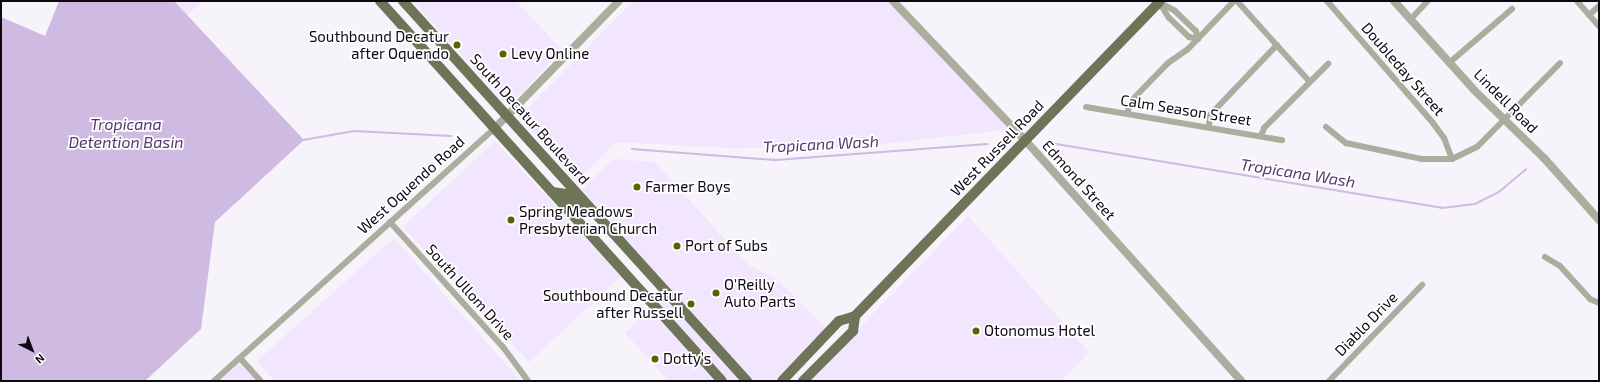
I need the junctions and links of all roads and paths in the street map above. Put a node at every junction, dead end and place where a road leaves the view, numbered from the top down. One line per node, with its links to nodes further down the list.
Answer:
1 (380, 1): 29 (main road)
2 (403, 1): 25 (main road, South Decatur Boulevard)
3 (619, 1): 25 (street, West Oquendo Road)
4 (893, 1): 31 (street, Edmond Street)
5 (1234, 1): 17 (street)
6 (1237, 1): 18 (street)
7 (1327, 1): 33 (street, Doubleday Street)
8 (1394, 1): 15 (street, Lindell Road)
9 (1428, 1): 15 (street)
10 (1577, 1): 14 (street)
11 (1160, 2): 17 (street); 17 (street); 31 (main road, West Russell Road)
12 (1599, 6): 14 (street)
13 (1512, 9): 19 (street)
14 (1589, 15): 16 (street)
15 (1410, 20): 19 (street, Lindell Road)
16 (1599, 26)
17 (1198, 39): 24 (street)
18 (1277, 45): 22 (street); 27 (street)
19 (1449, 63): 26 (street, Lindell Road)
20 (1560, 63): 26 (street)
21 (1328, 64): 22 (street)
22 (1309, 81): 30 (street)
23 (1086, 107): 24 (street, Calm Season Street)
24 (1127, 113): 27 (street, Calm Season Street)
25 (507, 116): 29 (street, West Oquendo Road); 35 (main road, South Decatur Boulevard)
26 (1505, 119): 33 (street); 36 (street, Lindell Road)
27 (1209, 126): 30 (street, Calm Season Street)
28 (1326, 127): 33 (street)
29 (495, 128): 34 (main road); 37 (street, West Oquendo Road)
30 (1261, 136): 32 (street, Calm Season Street)
31 (1025, 140): 41 (main road, West Russell Road); 50 (street, Edmond Street)
32 (1282, 140)
33 (1452, 159)
34 (552, 192): 35 (main road); 46 (main road)
35 (588, 206): 47 (main road, South Decatur Boulevard)
36 (1599, 220)
37 (390, 222): 42 (street, West Oquendo Road); 45 (street, South Ullom Drive)
38 (1545, 257): 40 (street)
39 (1422, 285): 51 (street, Diablo Drive)
40 (1599, 304)
41 (855, 316): 48 (main road, West Russell Road); 49 (main road, West Russell Road)
42 (240, 358): 43 (street, West Oquendo Road); 44 (street)
43 (214, 381)
44 (261, 381)
45 (528, 381)
46 (722, 381)
47 (747, 381)
48 (782, 381)
49 (803, 381)
50 (1241, 381)
51 (1329, 381)

